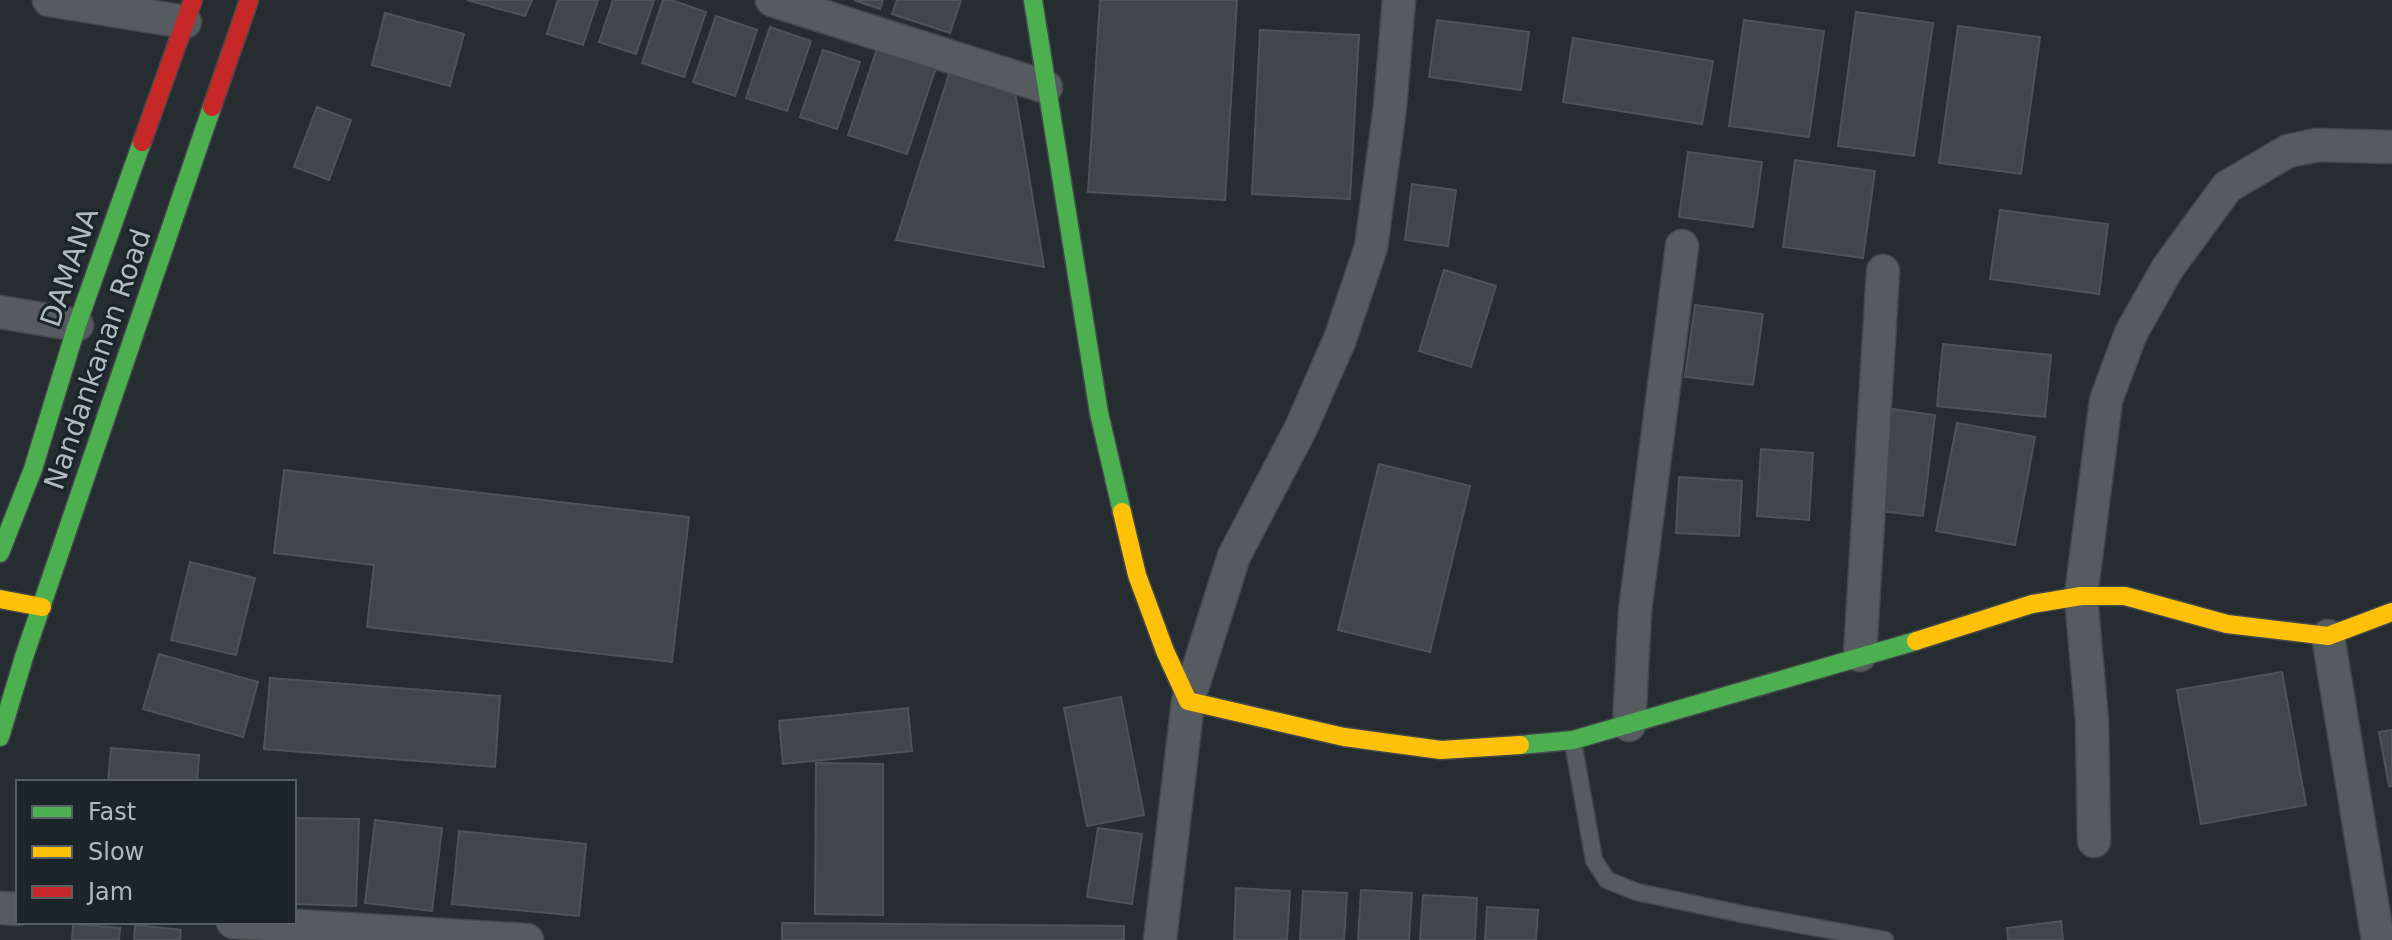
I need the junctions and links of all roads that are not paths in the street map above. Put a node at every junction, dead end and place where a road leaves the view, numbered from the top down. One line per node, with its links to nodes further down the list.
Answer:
1 (49, 0): 6 (street)
2 (249, 0): 18 (street, Nandankanan Road)
3 (772, 0): 7 (street)
4 (1033, 0): 7 (street)
5 (1399, 0): 22 (street)
6 (189, 11): 12 (street, DAMANA)
7 (1046, 87): 22 (street)
8 (2392, 147): 16 (street)
9 (1682, 246): 23 (street)
10 (1883, 271): 21 (street)
11 (0, 312): 12 (street)
12 (77, 325): 13 (street, DAMANA)
13 (33, 469): 14 (street); 15 (street, DAMANA)
14 (0, 496)
15 (0, 553)
16 (2081, 596): 20 (street); 21 (street); 26 (street)
17 (0, 599): 18 (street)
18 (42, 607): 24 (street, Nandankanan Road)
19 (2392, 612): 20 (street)
20 (2328, 636): 31 (street)
21 (1860, 655): 23 (street)
22 (1188, 701): 25 (street); 29 (street)
23 (1629, 725): 25 (street)
24 (0, 737)
25 (1573, 740): 30 (lane)
26 (2094, 841)
27 (266, 924): 28 (street)
28 (527, 940)
29 (1160, 940)
30 (1885, 940)
31 (2378, 940)

